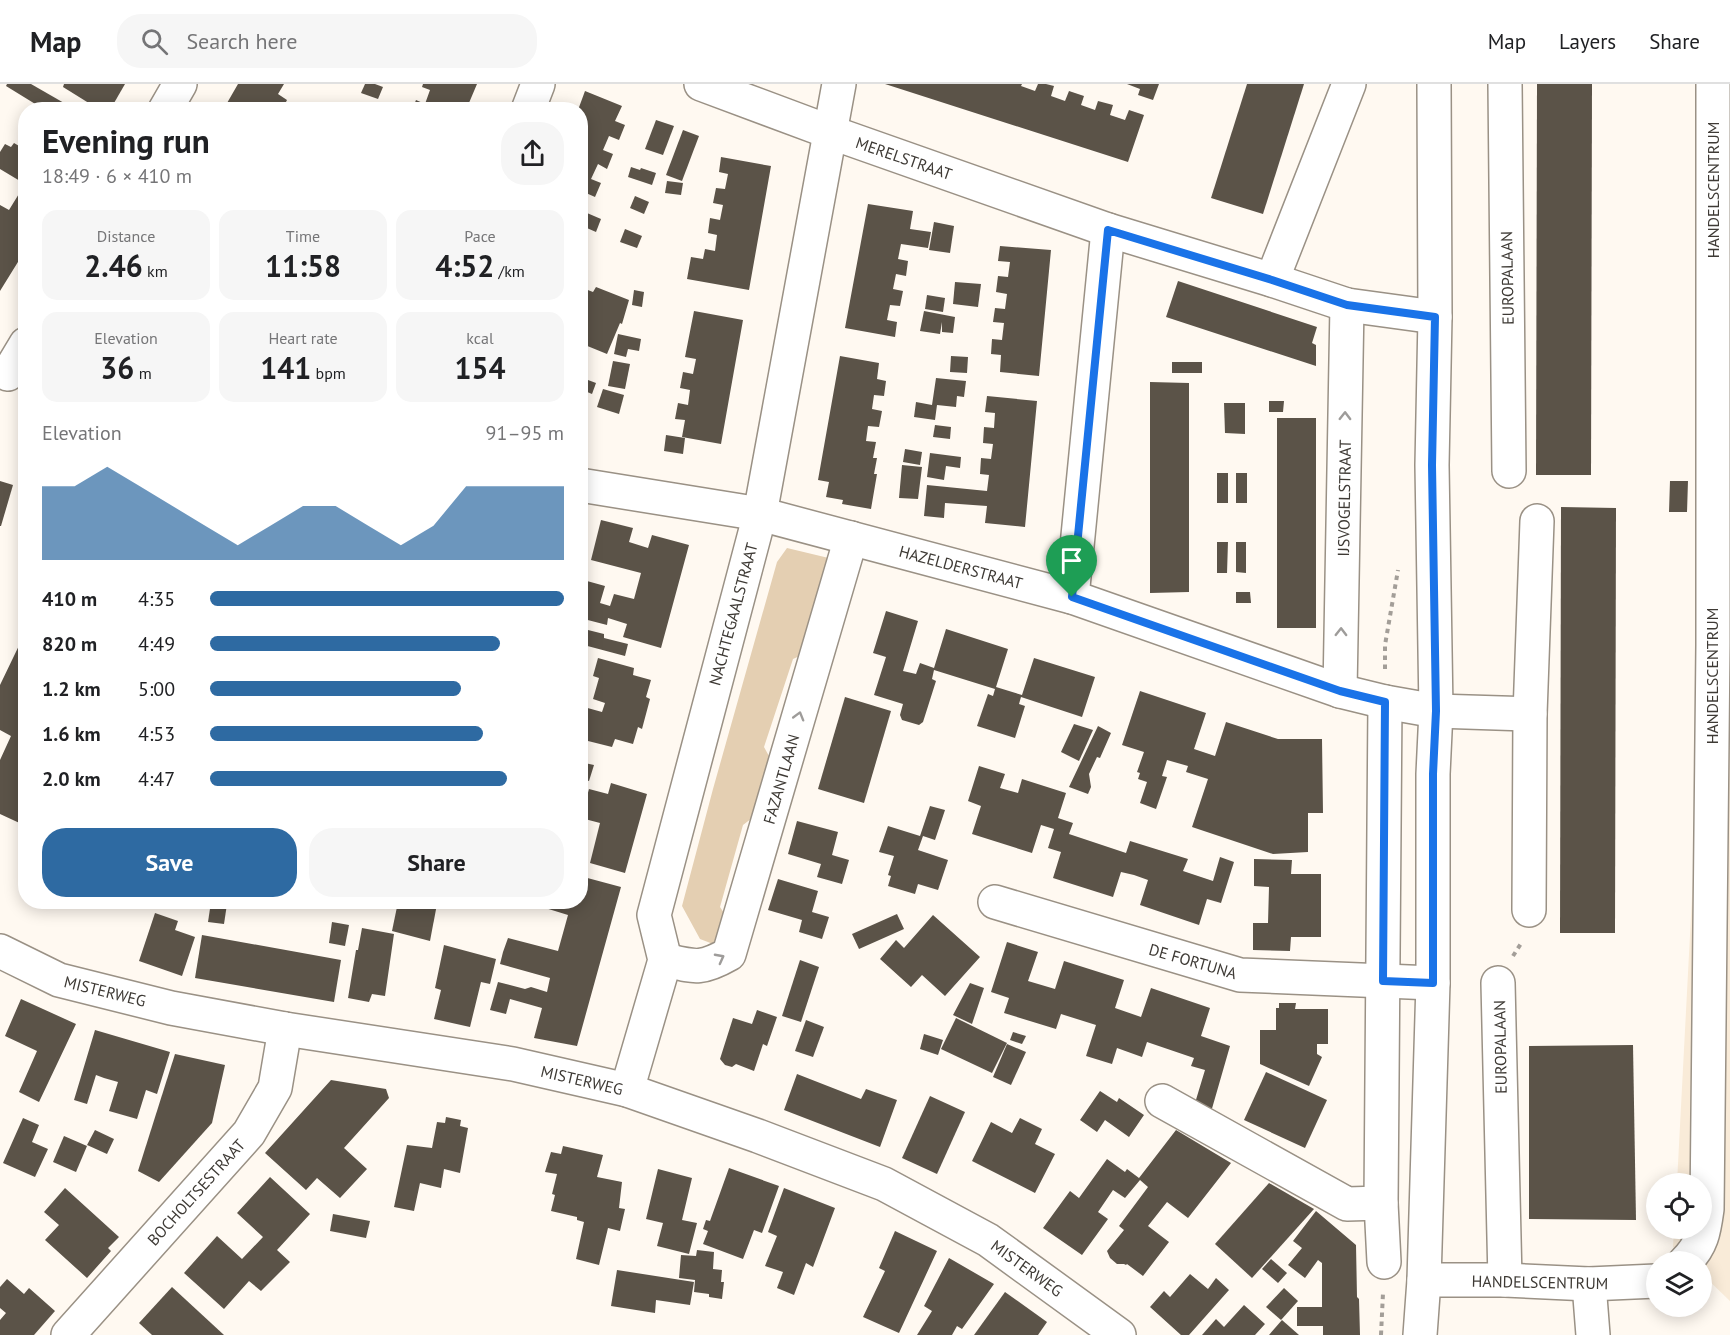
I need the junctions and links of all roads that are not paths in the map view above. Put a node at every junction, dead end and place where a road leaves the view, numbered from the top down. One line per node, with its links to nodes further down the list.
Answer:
1 (180, 84): 9 (street)
2 (538, 84): 10 (street)
3 (701, 84): 11 (street, MERELSTRAAT)
4 (839, 84): 11 (street, NACHTEGAALSTRAAT)
5 (1349, 84): 13 (street)
6 (1434, 84): 15 (street)
7 (1505, 84): 18 (street, EUROPALAAN)
8 (1713, 84): 39 (street, HANDELSCENTRUM)
9 (170, 102)
10 (531, 102)
11 (830, 132): 12 (street, MERELSTRAAT); 20 (street, NACHTEGAALSTRAAT)
12 (1108, 230): 13 (street); 23 (street)
13 (1272, 280): 14 (street)
14 (1347, 305): 15 (street); 24 (street, IJSVOGELSTRAAT, one-way to 14)
15 (1435, 317): 26 (street)
16 (18, 361): 17 (street)
17 (11, 375)
18 (1509, 471)
19 (588, 486): 20 (street, HAZELDERSTRAAT)
20 (760, 514): 22 (street, HAZELDERSTRAAT); 31 (street, NACHTEGAALSTRAAT)
21 (1537, 521): 27 (street)
22 (850, 538): 23 (street, HAZELDERSTRAAT); 31 (street, FAZANTLAAN, one-way to 22)
23 (1072, 597): 24 (street, HAZELDERSTRAAT)
24 (1340, 691): 25 (street, HAZELDERSTRAAT)
25 (1385, 702): 26 (street, HAZELDERSTRAAT); 32 (street)
26 (1436, 711): 27 (street); 33 (street)
27 (1530, 714): 29 (street)
28 (995, 902): 32 (street, DE FORTUNA)
29 (1529, 910)
30 (0, 951): 35 (street, MISTERWEG)
31 (664, 960): 36 (street, NACHTEGAALSTRAAT)
32 (1383, 981): 33 (street, DE FORTUNA); 38 (street)
33 (1433, 983): 41 (street)
34 (1498, 983): 42 (street, EUROPALAAN)
35 (285, 1029): 36 (street, MISTERWEG); 45 (street, BOCHOLTSESTRAAT)
36 (627, 1090): 46 (street, MISTERWEG)
37 (1162, 1101): 38 (street)
38 (1381, 1203): 40 (street)
39 (1695, 1251)
40 (1384, 1262)
41 (1424, 1280): 42 (street, HANDELSCENTRUM); 47 (street)
42 (1505, 1281): 44 (street, HANDELSCENTRUM)
43 (1646, 1281): 44 (street, HANDELSCENTRUM)
44 (1589, 1284): 48 (street)
45 (68, 1335)
46 (1119, 1335)
47 (1419, 1335)
48 (1593, 1335)

